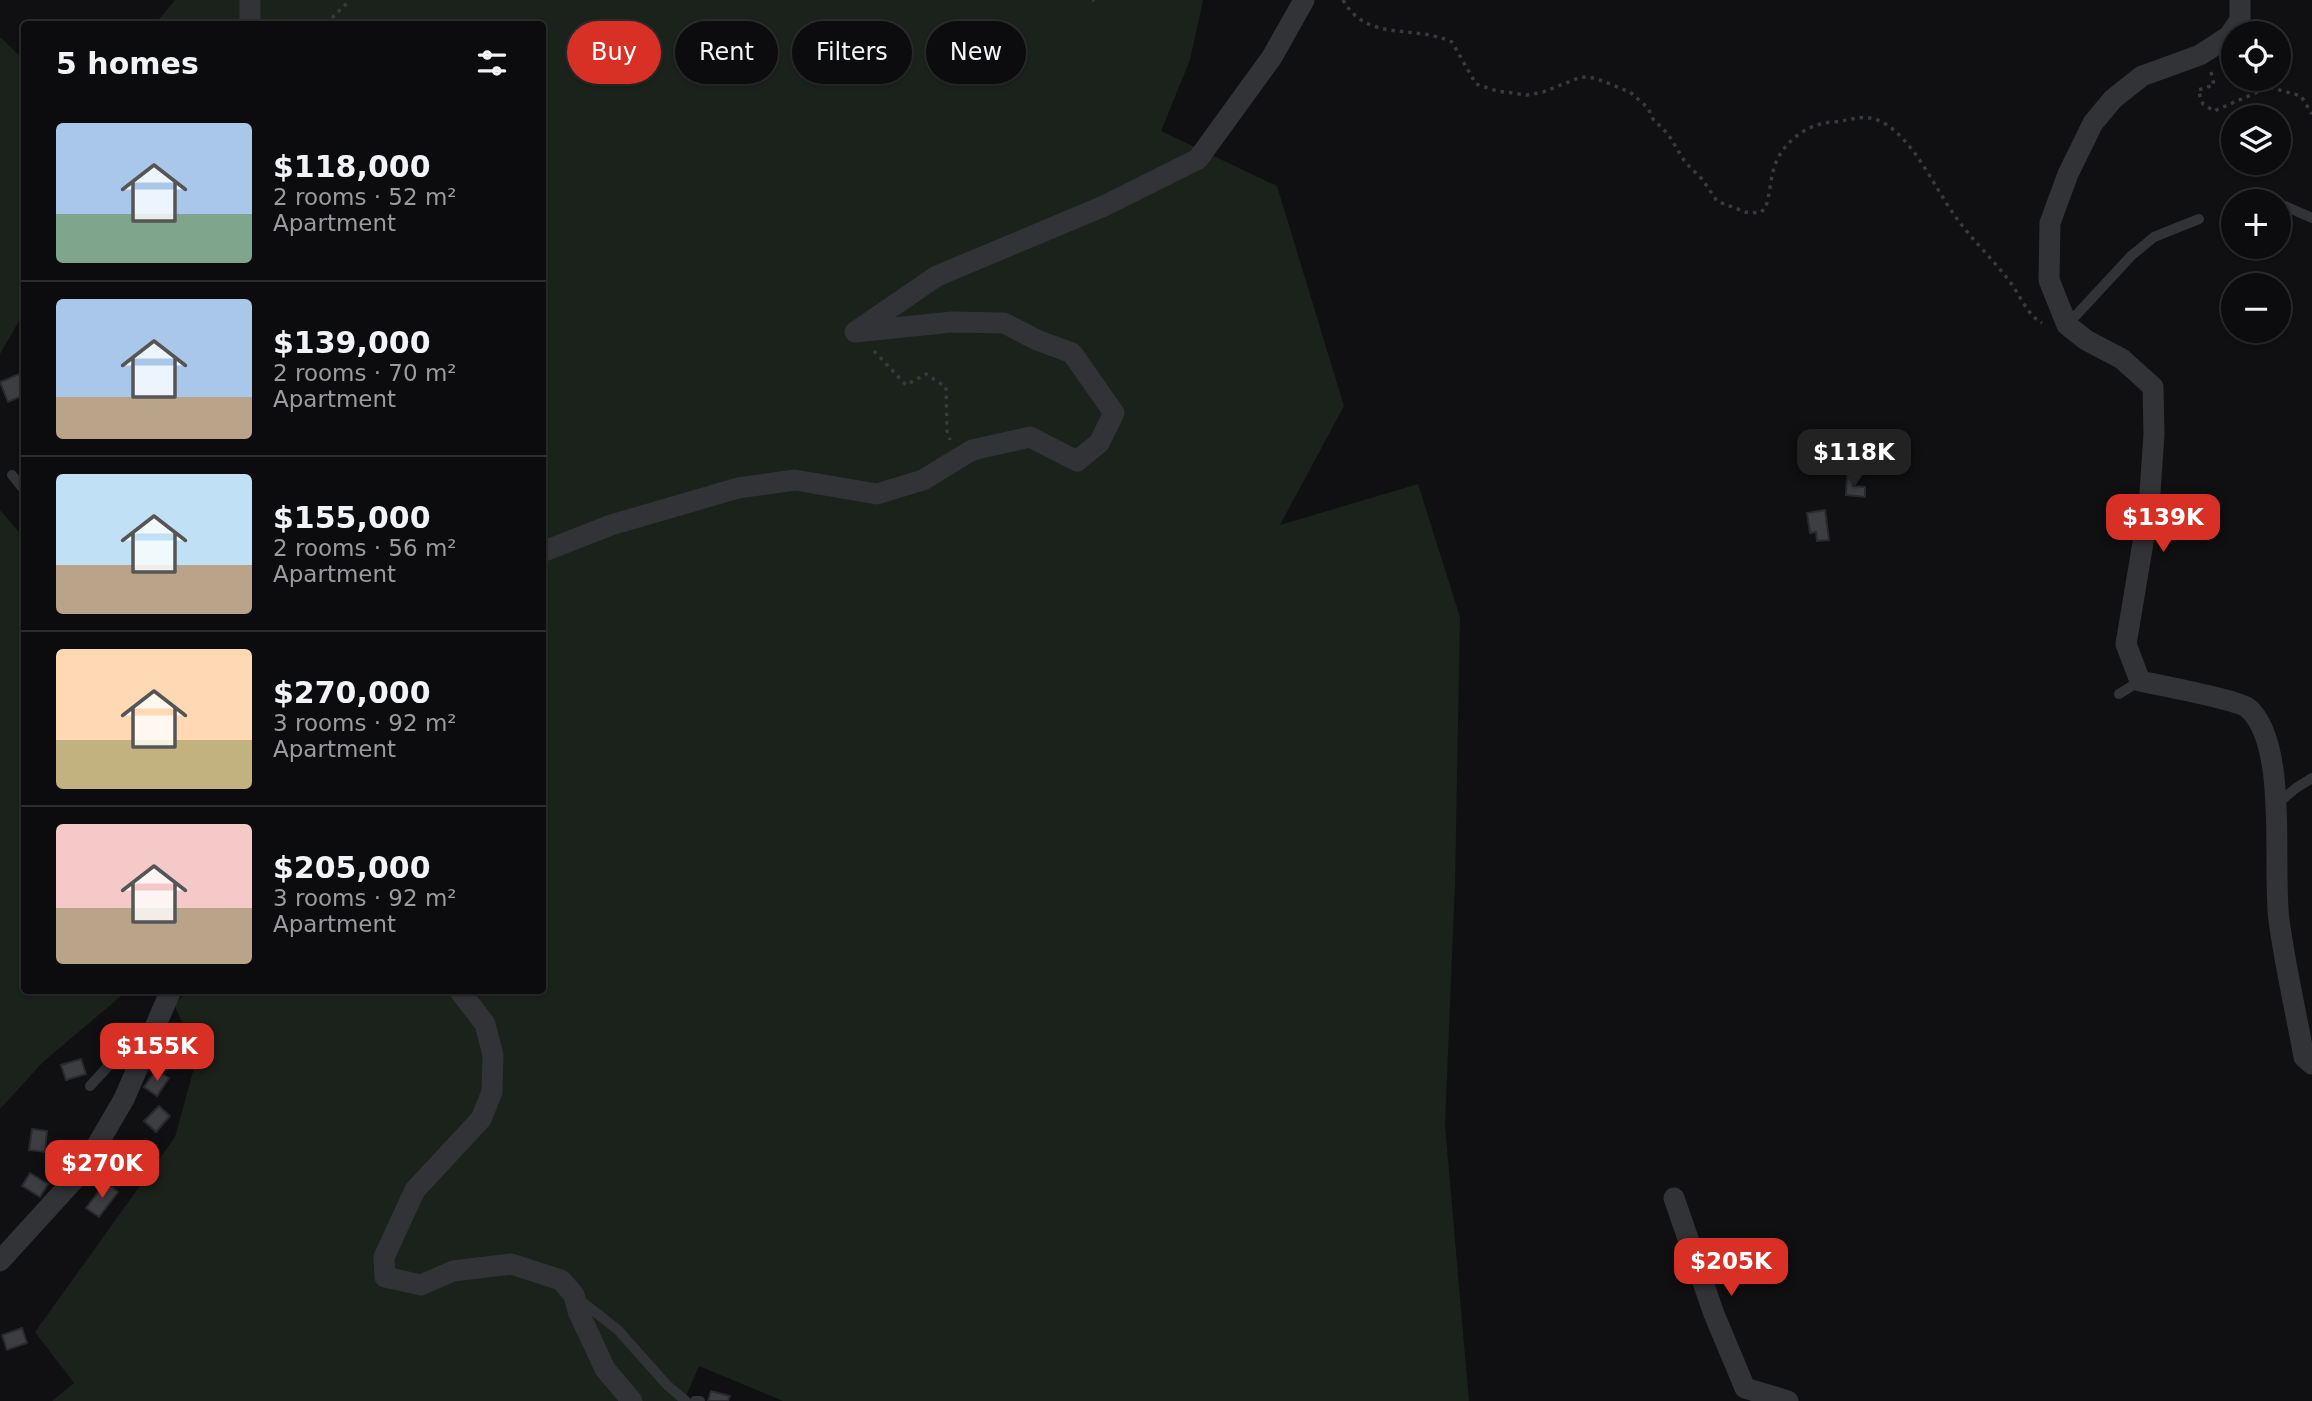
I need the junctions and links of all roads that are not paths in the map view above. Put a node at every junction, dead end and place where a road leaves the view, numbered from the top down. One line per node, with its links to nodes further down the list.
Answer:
1 (250, 0): 4 (street)
2 (1304, 0): 11 (street)
3 (2240, 0): 8 (street)
4 (250, 21)
5 (2291, 208): 6 (lane)
6 (2312, 218)
7 (2199, 219): 8 (lane)
8 (2067, 325): 12 (street)
9 (12, 475): 10 (lane)
10 (21, 486)
11 (546, 550)
12 (2140, 681): 13 (lane); 15 (street)
13 (2119, 694)
14 (2312, 778): 15 (lane)
15 (2276, 805): 19 (street)
16 (169, 994): 18 (street)
17 (461, 994): 23 (street)
18 (148, 1045): 20 (lane); 22 (street)
19 (2312, 1064)
20 (90, 1086)
21 (1674, 1198): 24 (street)
22 (0, 1261)
23 (574, 1295): 25 (street); 26 (lane)
24 (1748, 1395): 27 (street)
25 (632, 1401)
26 (686, 1401)
27 (1788, 1401)

